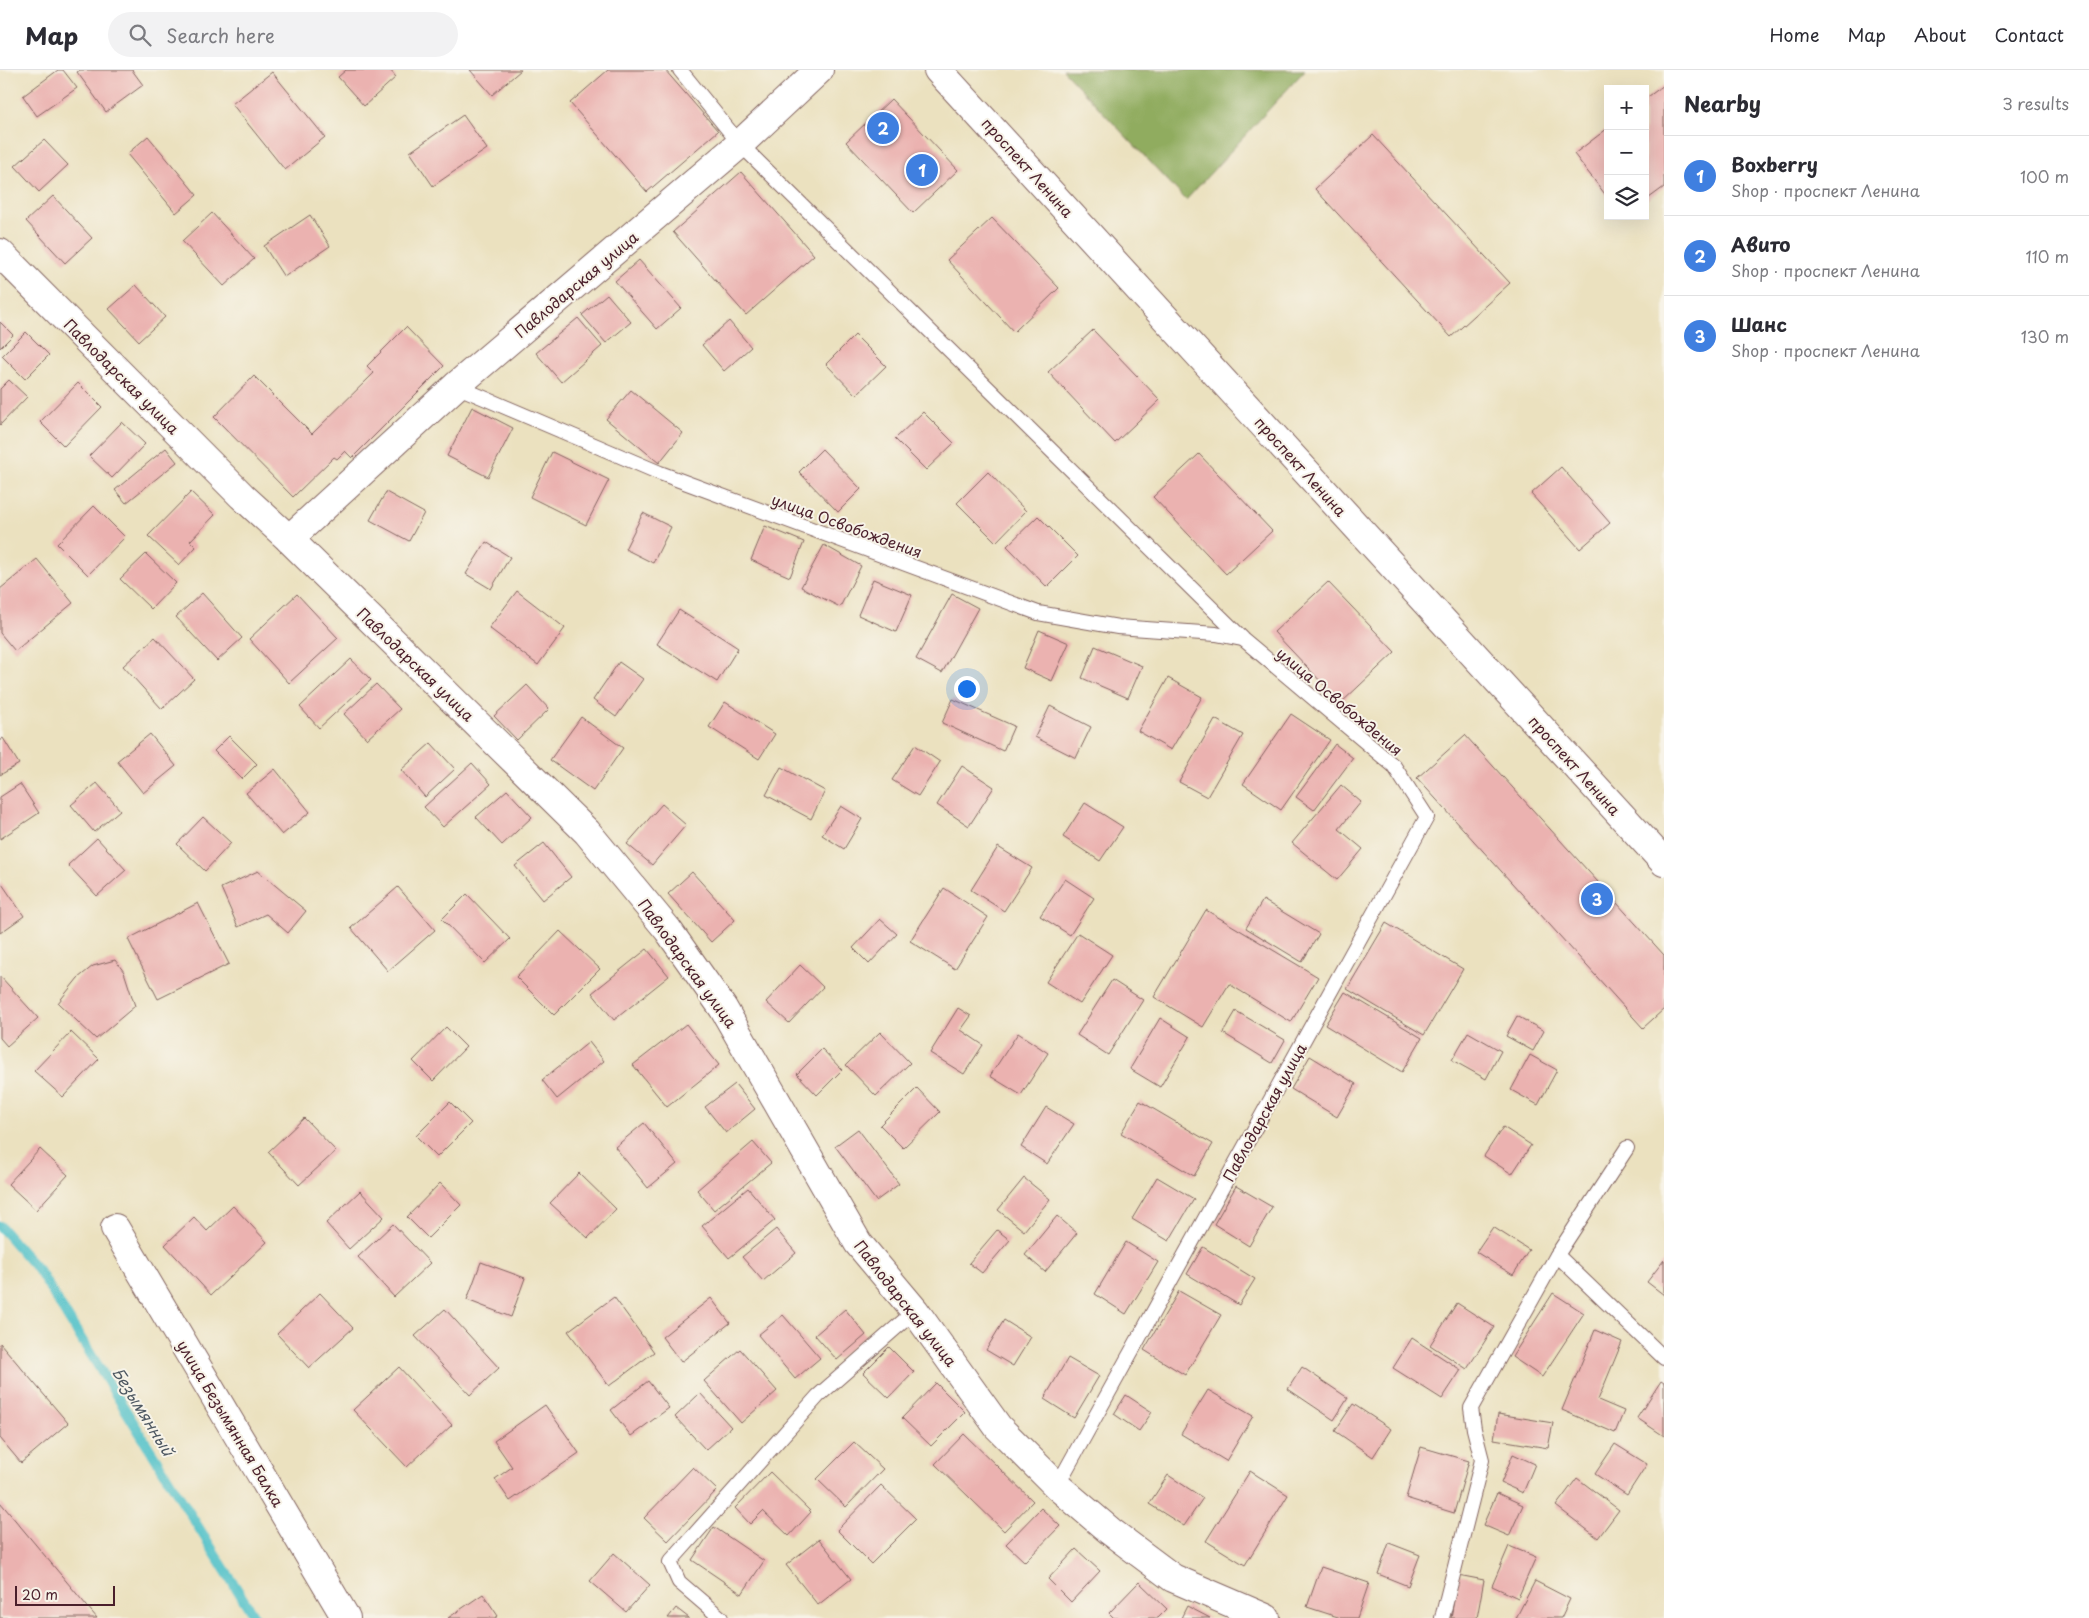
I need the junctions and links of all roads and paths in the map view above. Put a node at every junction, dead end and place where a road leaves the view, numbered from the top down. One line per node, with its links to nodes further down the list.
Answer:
1 (680, 70): 4 (lane, улица Освобождения)
2 (819, 70): 4 (street, Павлодарская улица)
3 (938, 70): 10 (street, проспект Ленина)
4 (740, 144): 6 (street, Павлодарская улица); 8 (lane, улица Освобождения)
5 (0, 253): 7 (street, Павлодарская улица)
6 (456, 386): 7 (street, Павлодарская улица); 8 (lane, улица Освобождения)
7 (289, 539): 14 (street, Павлодарская улица)
8 (1243, 639): 9 (lane, улица Освобождения)
9 (1427, 818): 16 (lane, Павлодарская улица)
10 (1664, 862)
11 (1627, 1148): 13 (lane)
12 (115, 1228): 17 (street, улица Безымянная Балка)
13 (1557, 1256): 15 (lane); 20 (lane)
14 (914, 1310): 16 (street, Павлодарская улица); 18 (lane)
15 (1664, 1358)
16 (1057, 1486): 19 (street, Павлодарская улица)
17 (346, 1618)
18 (721, 1618)
19 (1266, 1618)
20 (1442, 1618)

